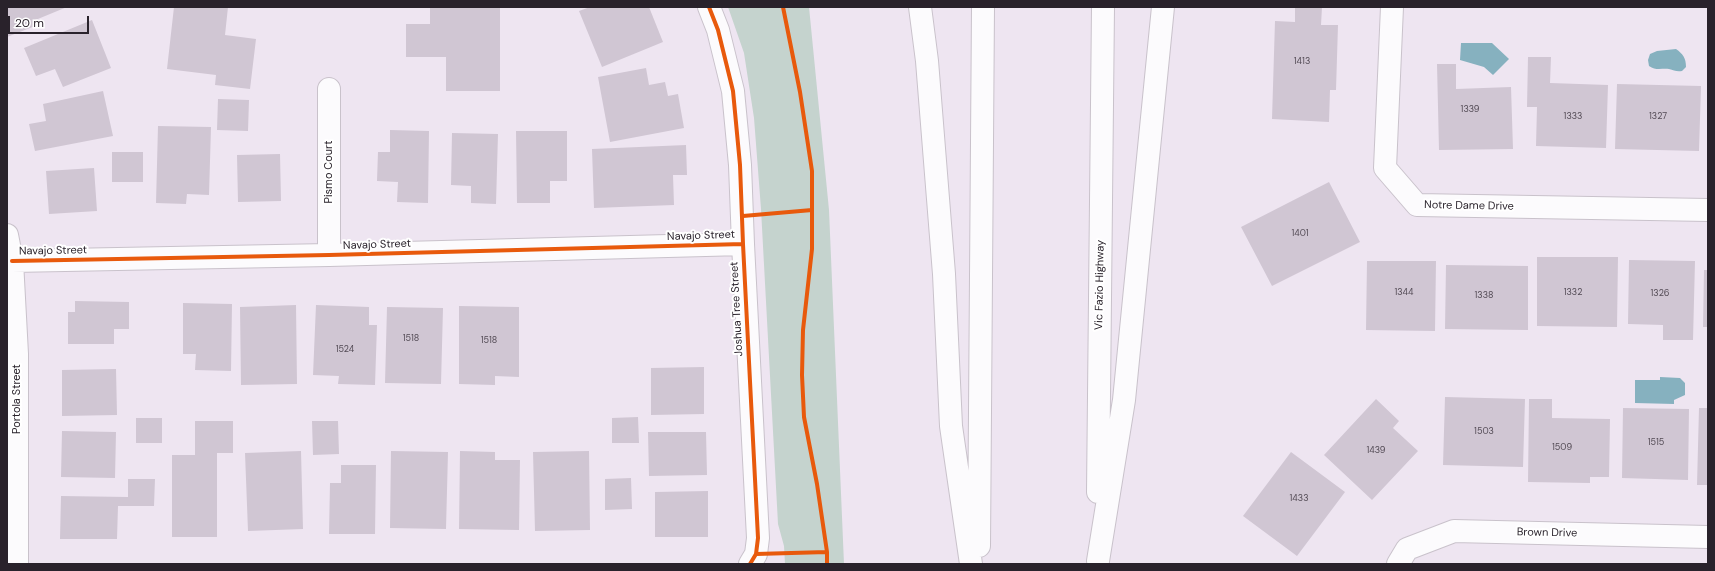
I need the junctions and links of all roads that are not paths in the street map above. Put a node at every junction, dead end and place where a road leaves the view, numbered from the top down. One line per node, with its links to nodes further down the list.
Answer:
1 (709, 7): 10 (main road, Joshua Tree Street)
2 (920, 7): 17 (main road)
3 (983, 7): 18 (main road)
4 (1103, 7): 14 (main road, Vic Fazio Highway)
5 (1164, 7): 14 (main road)
6 (1392, 7): 8 (main road, Notre Dame Drive)
7 (329, 89): 11 (main road, Pismo Court)
8 (1708, 210)
9 (7, 235): 12 (main road, Portola Street)
10 (742, 244): 11 (main road, Navajo Street); 16 (main road, Joshua Tree Street)
11 (329, 255): 12 (main road, Navajo Street)
12 (12, 260): 15 (main road, Portola Street)
13 (1708, 537): 19 (main road, Brown Drive)
14 (1098, 563)
15 (17, 564)
16 (750, 564)
17 (971, 564)
18 (979, 564)
19 (1398, 564)

